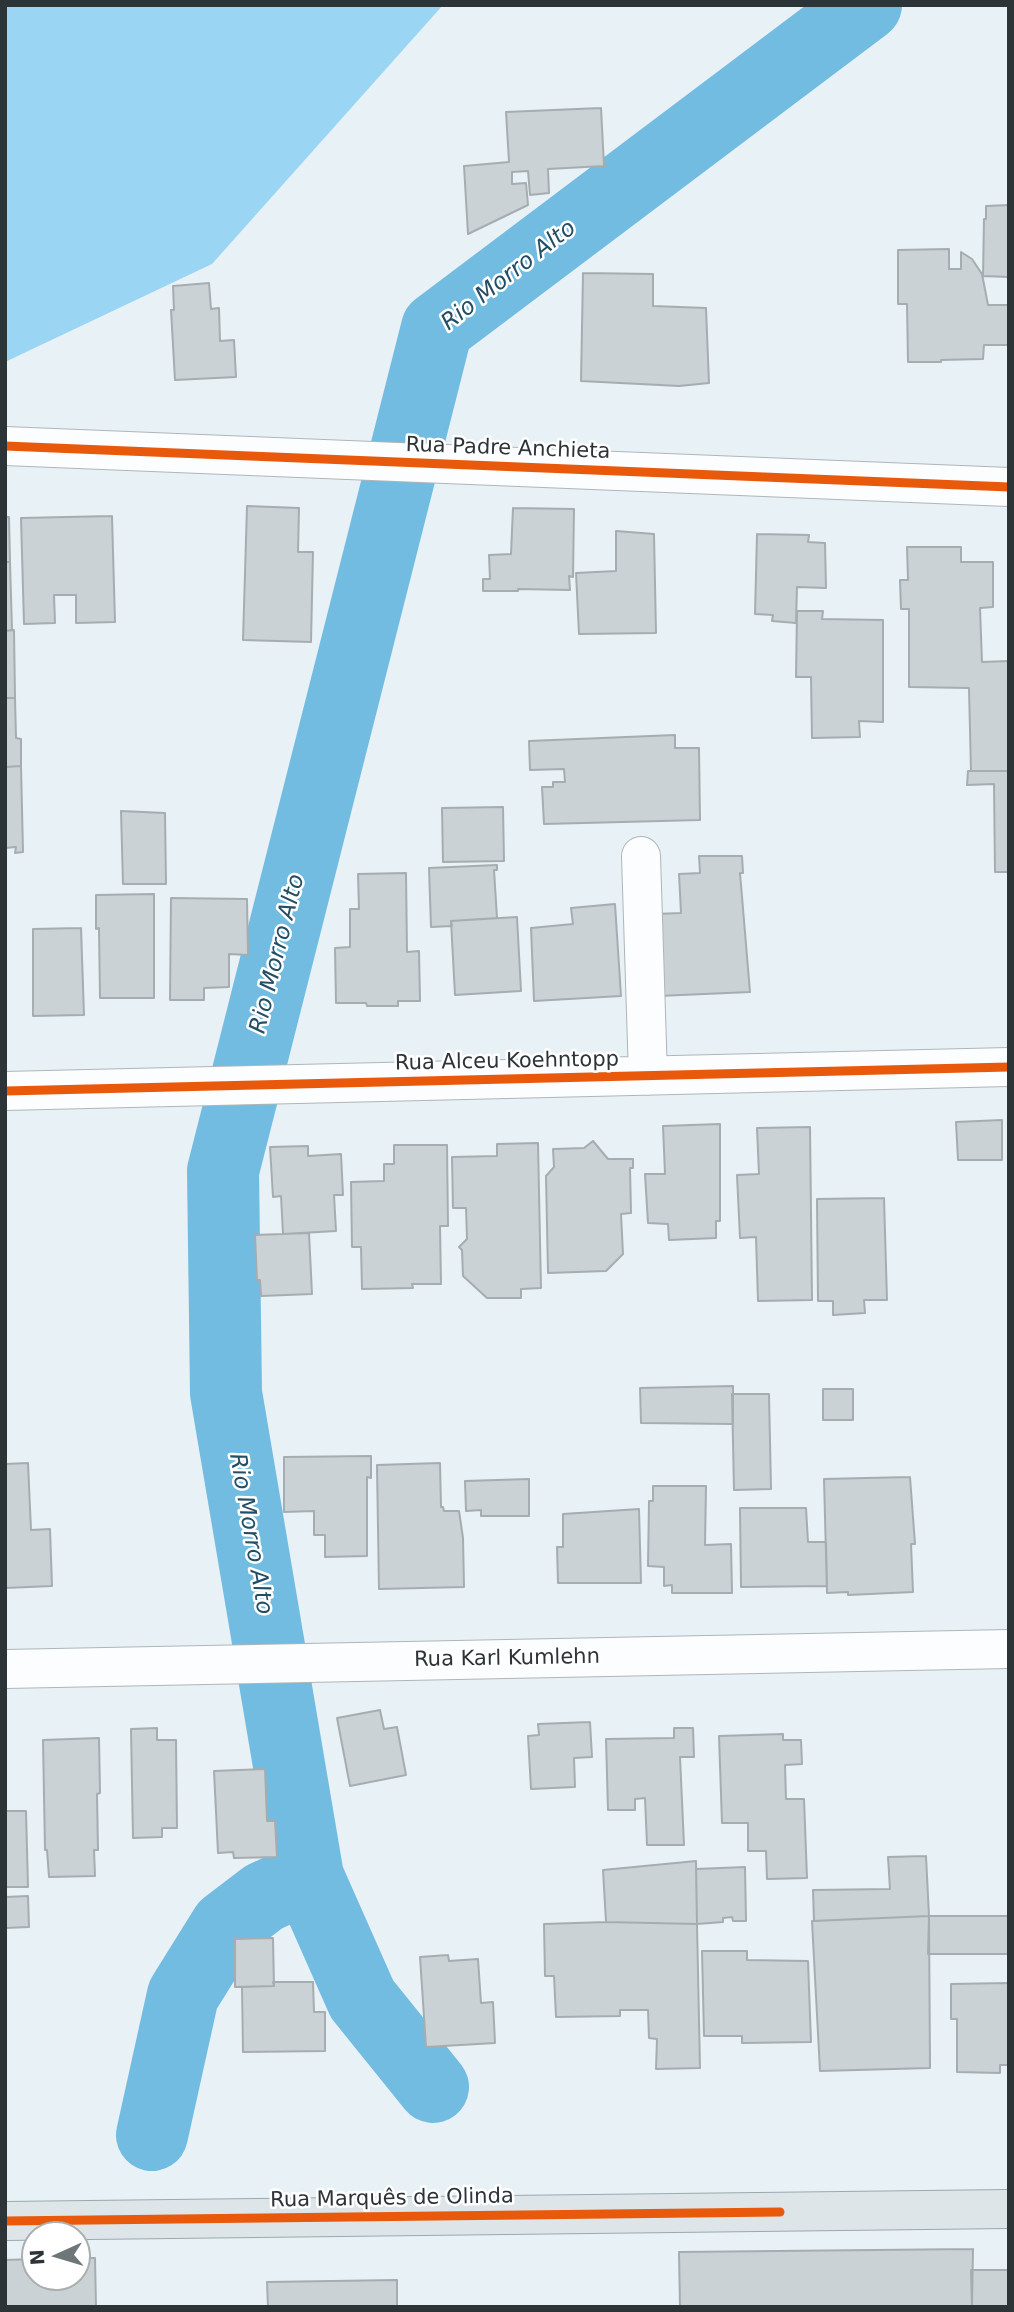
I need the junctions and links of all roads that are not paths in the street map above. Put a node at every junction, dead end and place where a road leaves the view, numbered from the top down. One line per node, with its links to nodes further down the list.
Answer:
1 (5, 446): 2 (street, Rua Padre Anchieta)
2 (1009, 487)
3 (640, 856): 5 (street)
4 (1009, 1066): 5 (street, Rua Alceu Koehntopp)
5 (649, 1076): 6 (street, Rua Alceu Koehntopp)
6 (5, 1091)
7 (1009, 1649): 8 (street, Rua Karl Kumlehn)
8 (5, 1669)
9 (1009, 2209): 10 (main road, Rua Marquês de Olinda)
10 (5, 2221)

